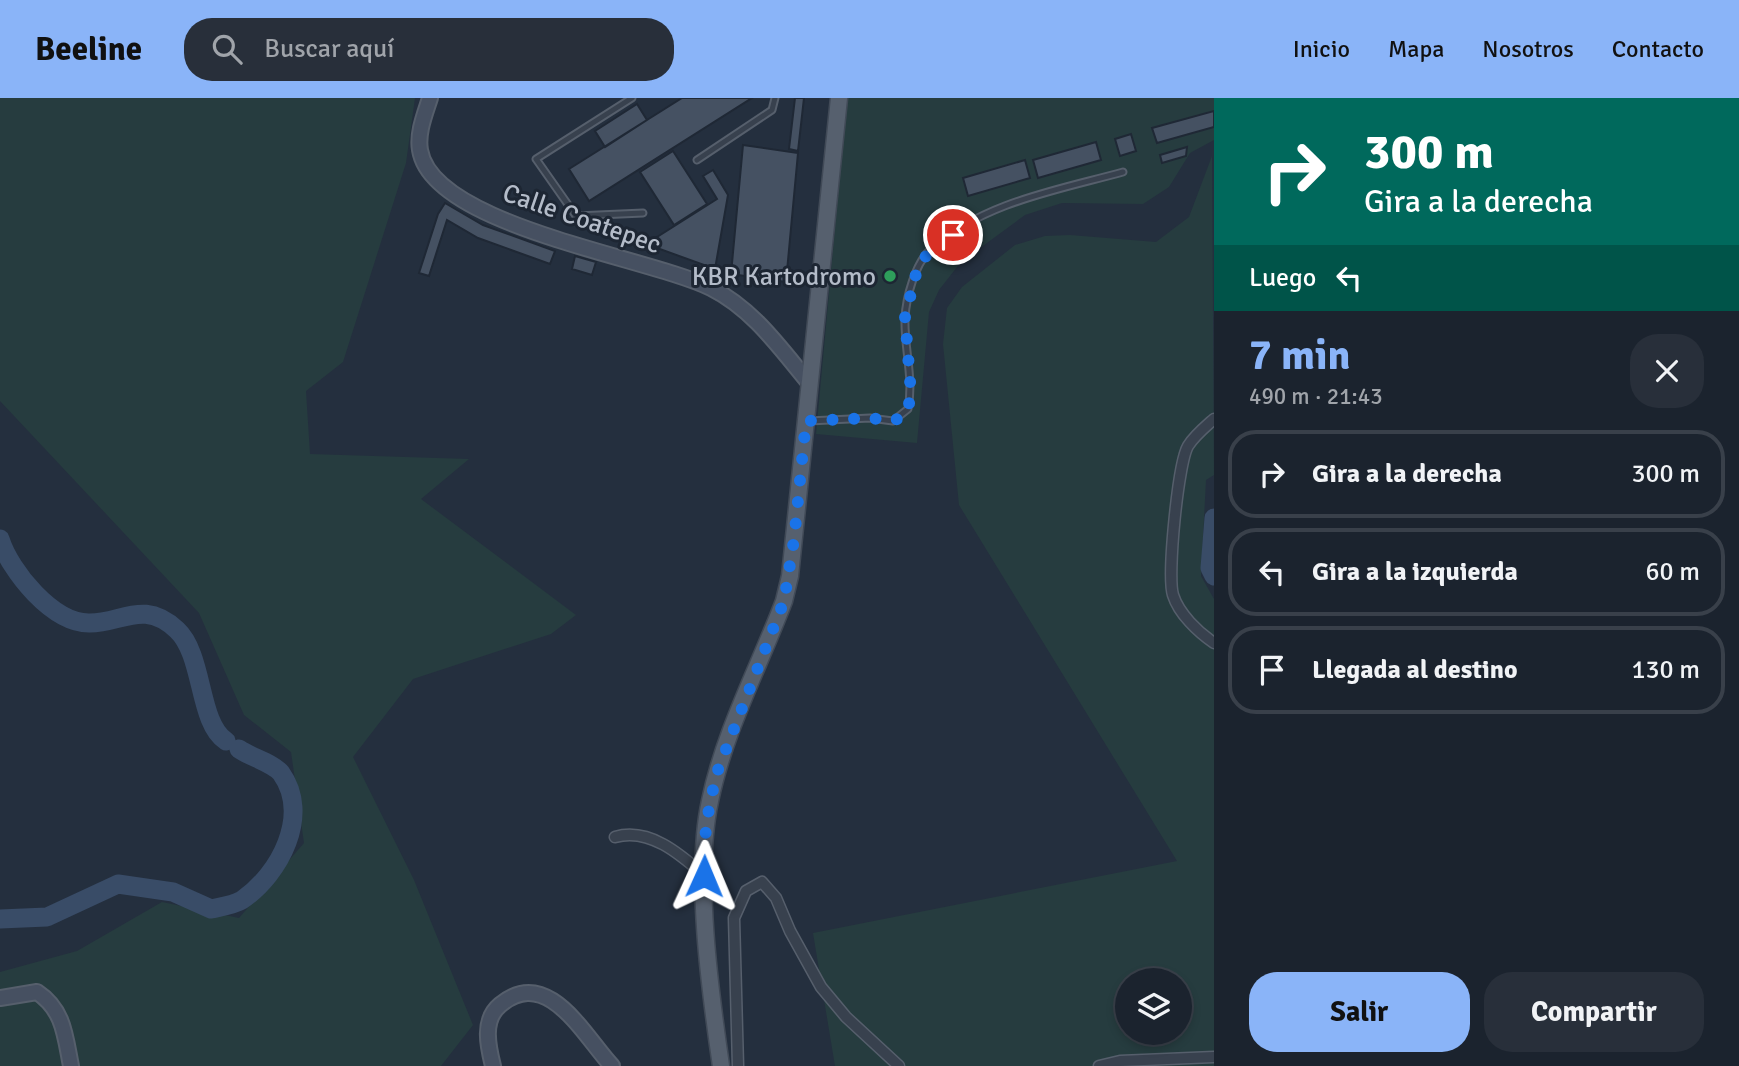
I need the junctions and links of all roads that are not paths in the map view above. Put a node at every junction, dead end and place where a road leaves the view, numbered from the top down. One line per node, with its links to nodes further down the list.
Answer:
1 (430, 98): 8 (main road, Calle Coatepec)
2 (632, 98): 7 (lane)
3 (775, 98): 5 (lane)
4 (839, 98): 8 (main road)
5 (697, 160)
6 (1123, 172): 10 (lane)
7 (643, 212)
8 (810, 384): 10 (main road)
9 (1214, 419): 11 (street)
10 (806, 421): 13 (main road)
11 (1214, 643)
12 (615, 837): 13 (street)
13 (704, 876): 16 (main road)
14 (0, 998): 18 (main road)
15 (736, 1041): 16 (street); 22 (street); 23 (street)
16 (718, 1042): 21 (main road)
17 (1214, 1057): 24 (street)
18 (71, 1066)
19 (493, 1066): 20 (main road)
20 (612, 1066)
21 (721, 1066)
22 (738, 1066)
23 (899, 1066)
24 (1099, 1066)

